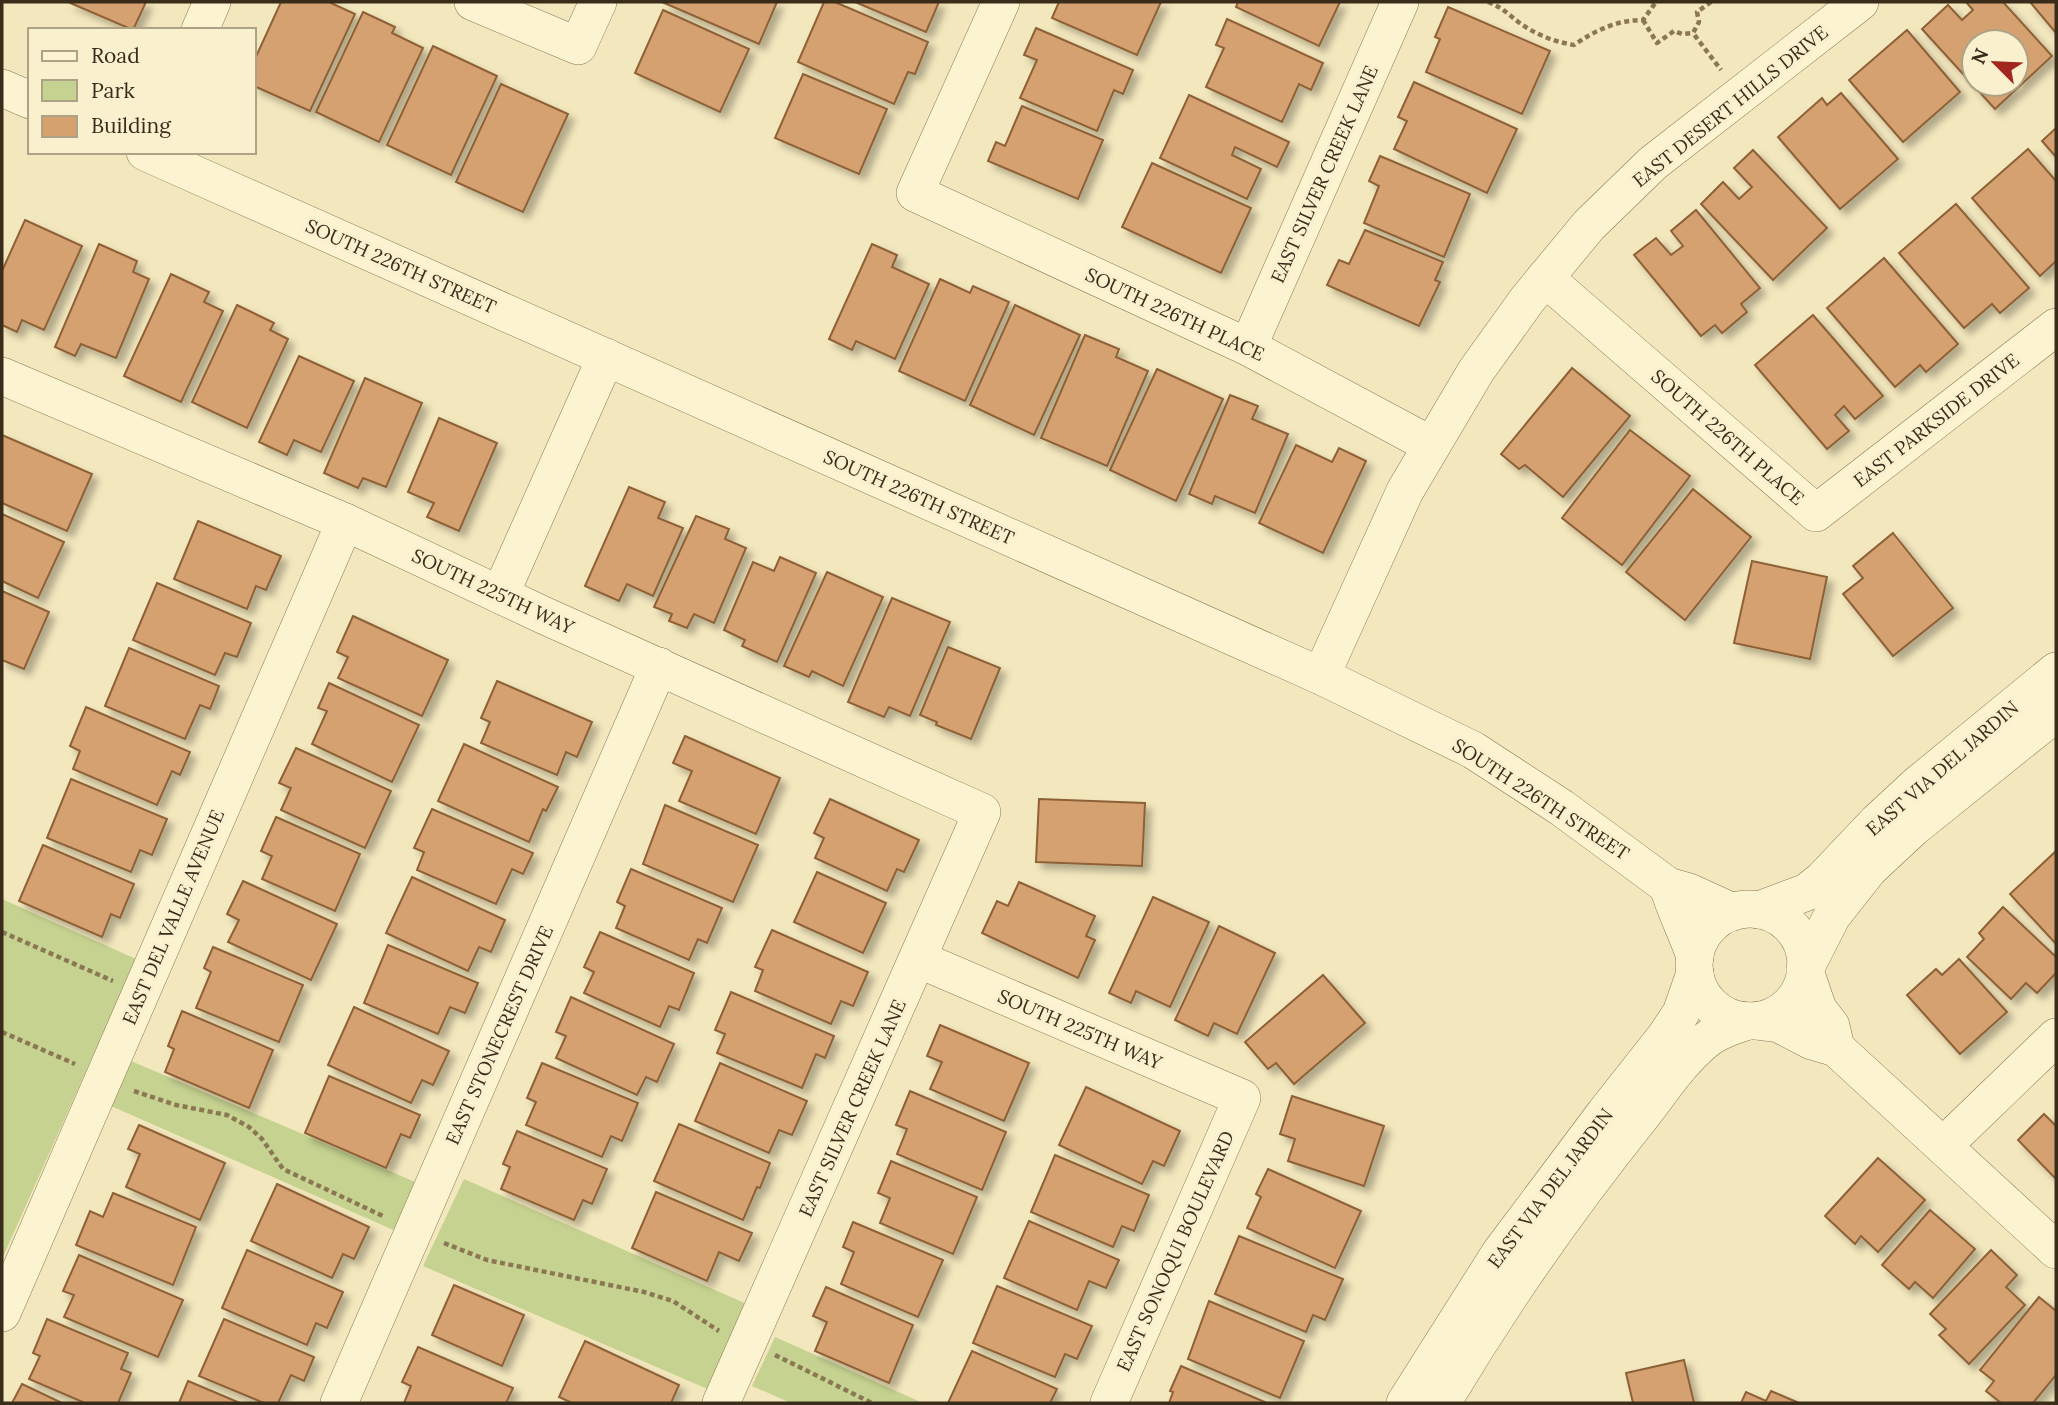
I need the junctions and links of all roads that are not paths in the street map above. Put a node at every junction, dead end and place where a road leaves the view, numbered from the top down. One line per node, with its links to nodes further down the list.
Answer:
1 (212, 2): 7 (street)
2 (473, 2): 3 (street)
3 (598, 2)
4 (1000, 2): 13 (street, SOUTH 226TH PLACE)
5 (1400, 2): 13 (street, EAST SILVER CREEK LANE)
6 (1860, 2): 11 (street, EAST DESERT HILLS DRIVE)
7 (201, 28)
8 (2, 88): 9 (street)
9 (28, 99)
10 (148, 154): 14 (street, SOUTH 226TH STREET)
11 (1545, 278): 16 (street, EAST DESERT HILLS DRIVE); 17 (street, SOUTH 226TH PLACE)
12 (2056, 327): 17 (street, EAST PARKSIDE DRIVE)
13 (1248, 347): 16 (street, SOUTH 226TH PLACE)
14 (606, 358): 19 (street); 22 (street, SOUTH 226TH STREET)
15 (2, 376): 18 (street, SOUTH 225TH WAY)
16 (1431, 444): 22 (street, EAST DESERT HILLS DRIVE)
17 (1816, 513)
18 (345, 522): 19 (street, SOUTH 225TH WAY); 36 (street, EAST DEL VALLE AVENUE)
19 (500, 595): 20 (street, SOUTH 225TH WAY)
20 (659, 666): 24 (street, SOUTH 225TH WAY); 37 (street, EAST STONECREST DRIVE)
21 (2056, 671): 26 (street, EAST VIA DEL JARDIN)
22 (1321, 676): 25 (street, SOUTH 226TH STREET)
23 (2056, 713): 29 (street, EAST VIA DEL JARDIN)
24 (982, 812): 27 (street, EAST SILVER CREEK LANE)
25 (1668, 886): 26 (street, SOUTH 226TH STREET); 28 (street)
26 (1746, 911): 28 (street); 29 (street)
27 (918, 959): 33 (street, SOUTH 225TH WAY); 38 (street, EAST SILVER CREEK LANE)
28 (1695, 965): 30 (street); 40 (street, EAST VIA DEL JARDIN)
29 (1805, 970): 30 (street); 32 (street)
30 (1752, 1021): 32 (street); 41 (street, EAST VIA DEL JARDIN)
31 (2056, 1037): 34 (street)
32 (1836, 1048): 34 (street)
33 (1242, 1098): 39 (street, EAST SONOQUI BOULEVARD)
34 (1943, 1146): 35 (street)
35 (2056, 1250)
36 (2, 1313)
37 (339, 1403)
38 (721, 1403)
39 (1109, 1403)
40 (1405, 1403)
41 (1442, 1403)

